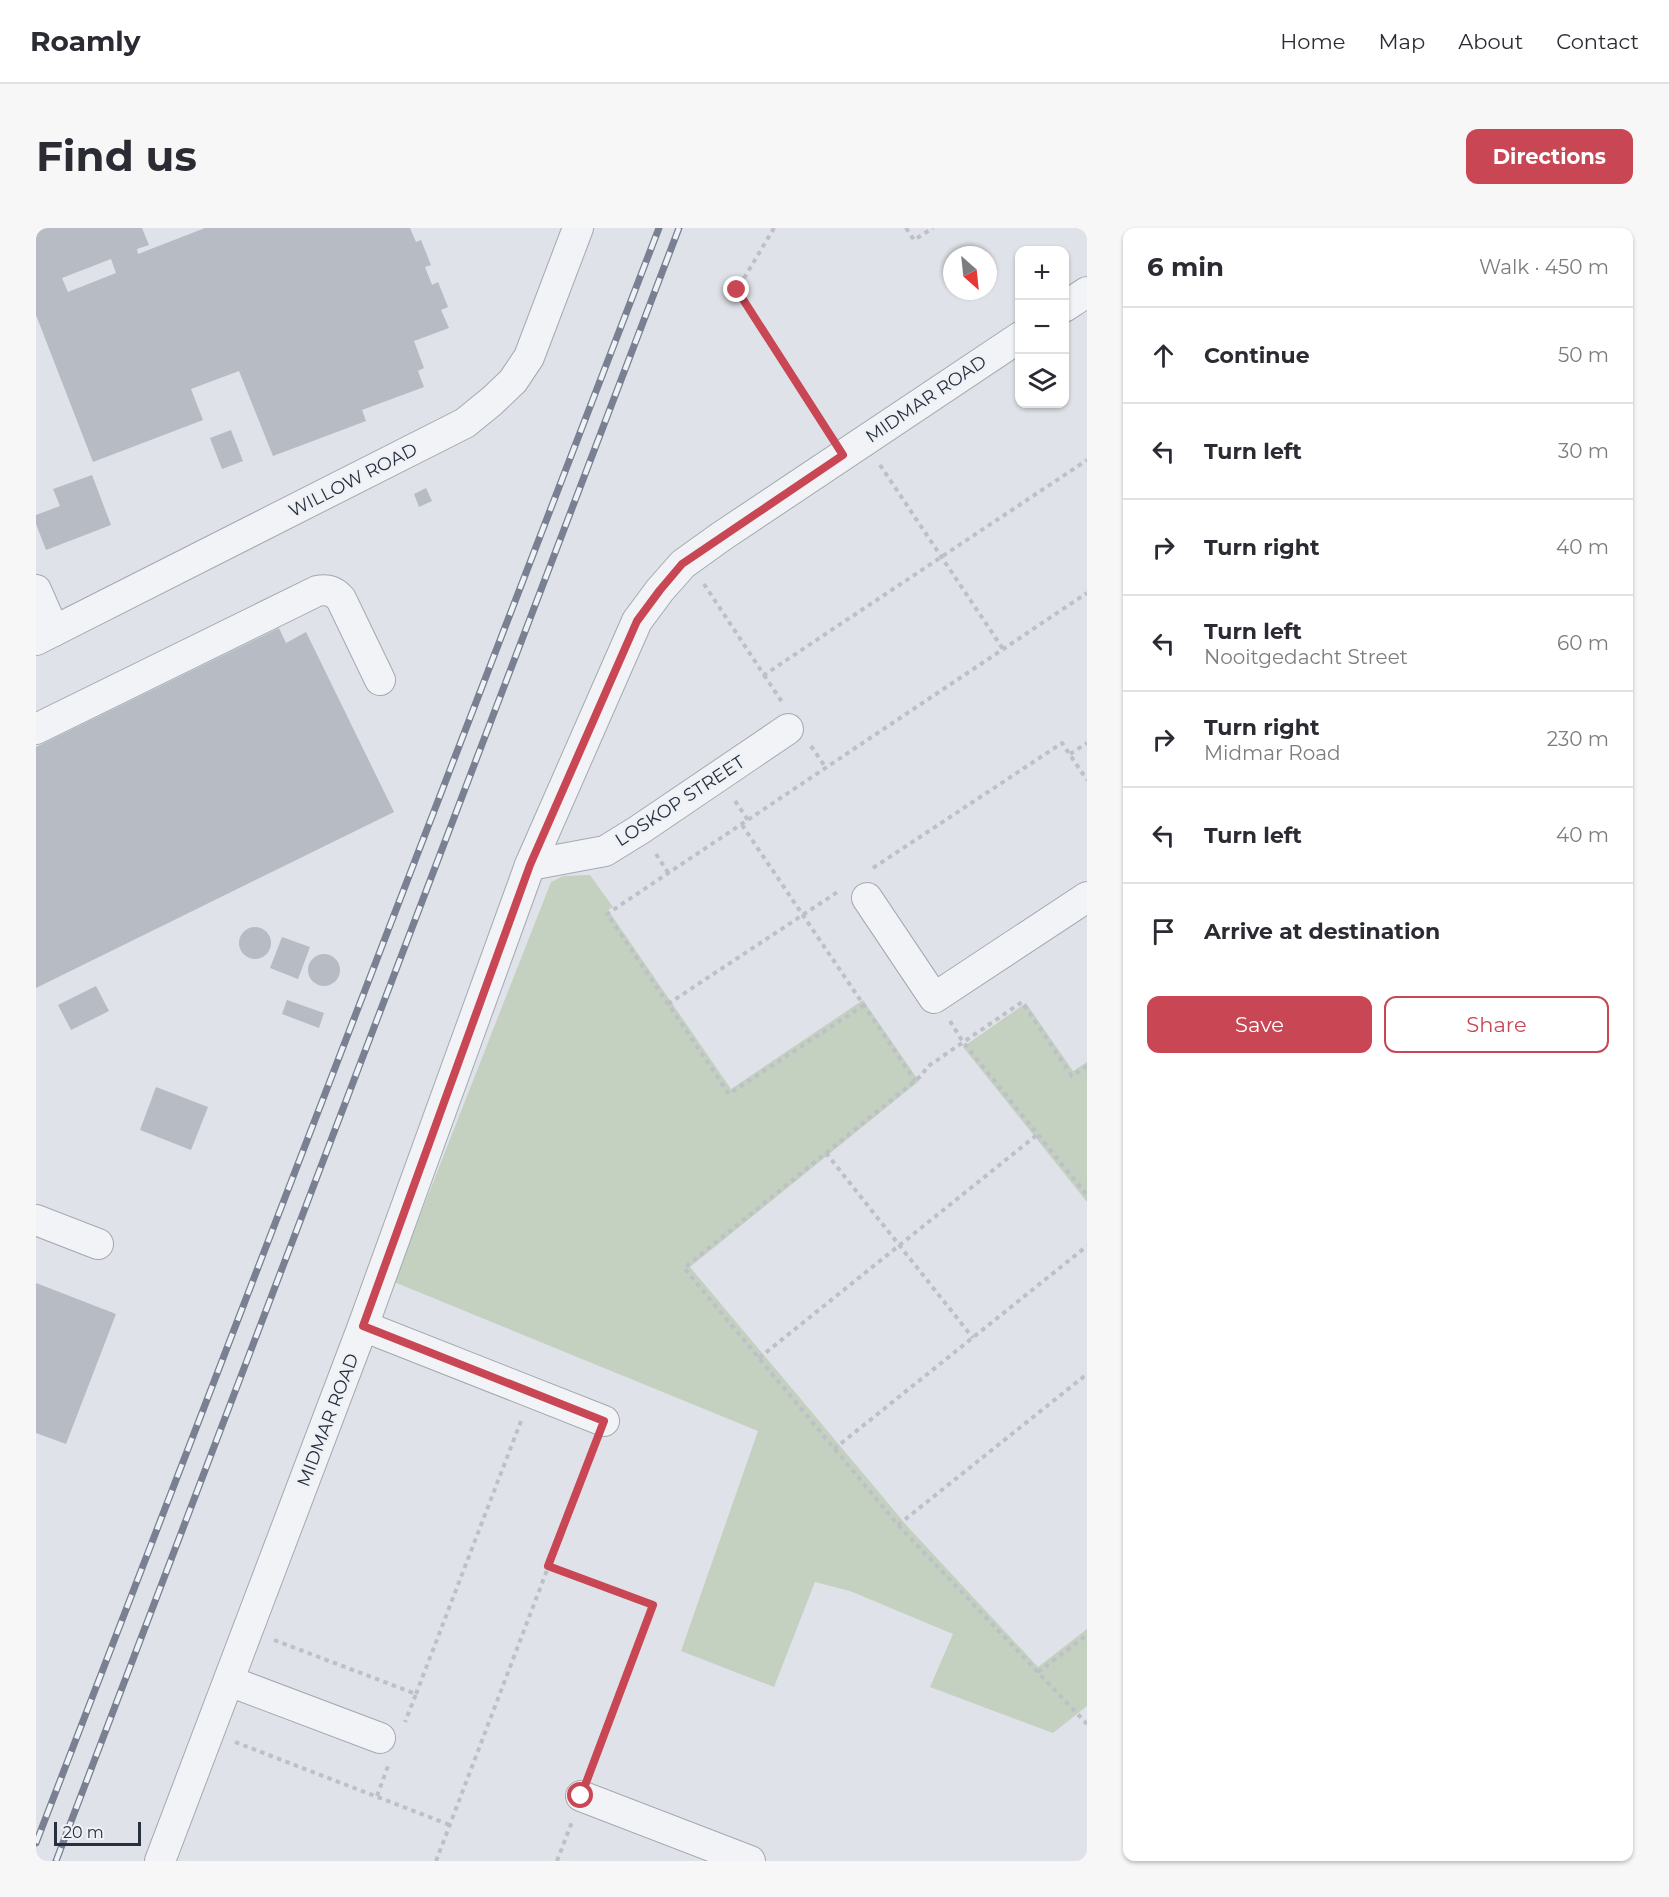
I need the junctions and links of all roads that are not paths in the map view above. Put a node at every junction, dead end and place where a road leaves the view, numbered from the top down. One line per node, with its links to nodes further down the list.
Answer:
1 (578, 228): 6 (street, WILLOW ROAD)
2 (1087, 292): 3 (street)
3 (1069, 304)
4 (1015, 340): 10 (street, MIDMAR ROAD)
5 (36, 590): 6 (street)
6 (45, 635)
7 (380, 680): 8 (street)
8 (36, 729)
9 (788, 729): 10 (street, LOSKOP STREET)
10 (530, 865): 15 (street, MIDMAR ROAD)
11 (860, 886): 12 (street)
12 (1087, 897)
13 (36, 1220): 14 (street)
14 (98, 1244)
15 (363, 1326): 16 (street); 17 (street, MIDMAR ROAD)
16 (604, 1421)
17 (229, 1681): 18 (street); 20 (street, MIDMAR ROAD)
18 (391, 1742)
19 (581, 1796): 21 (street)
20 (160, 1861)
21 (750, 1861)

